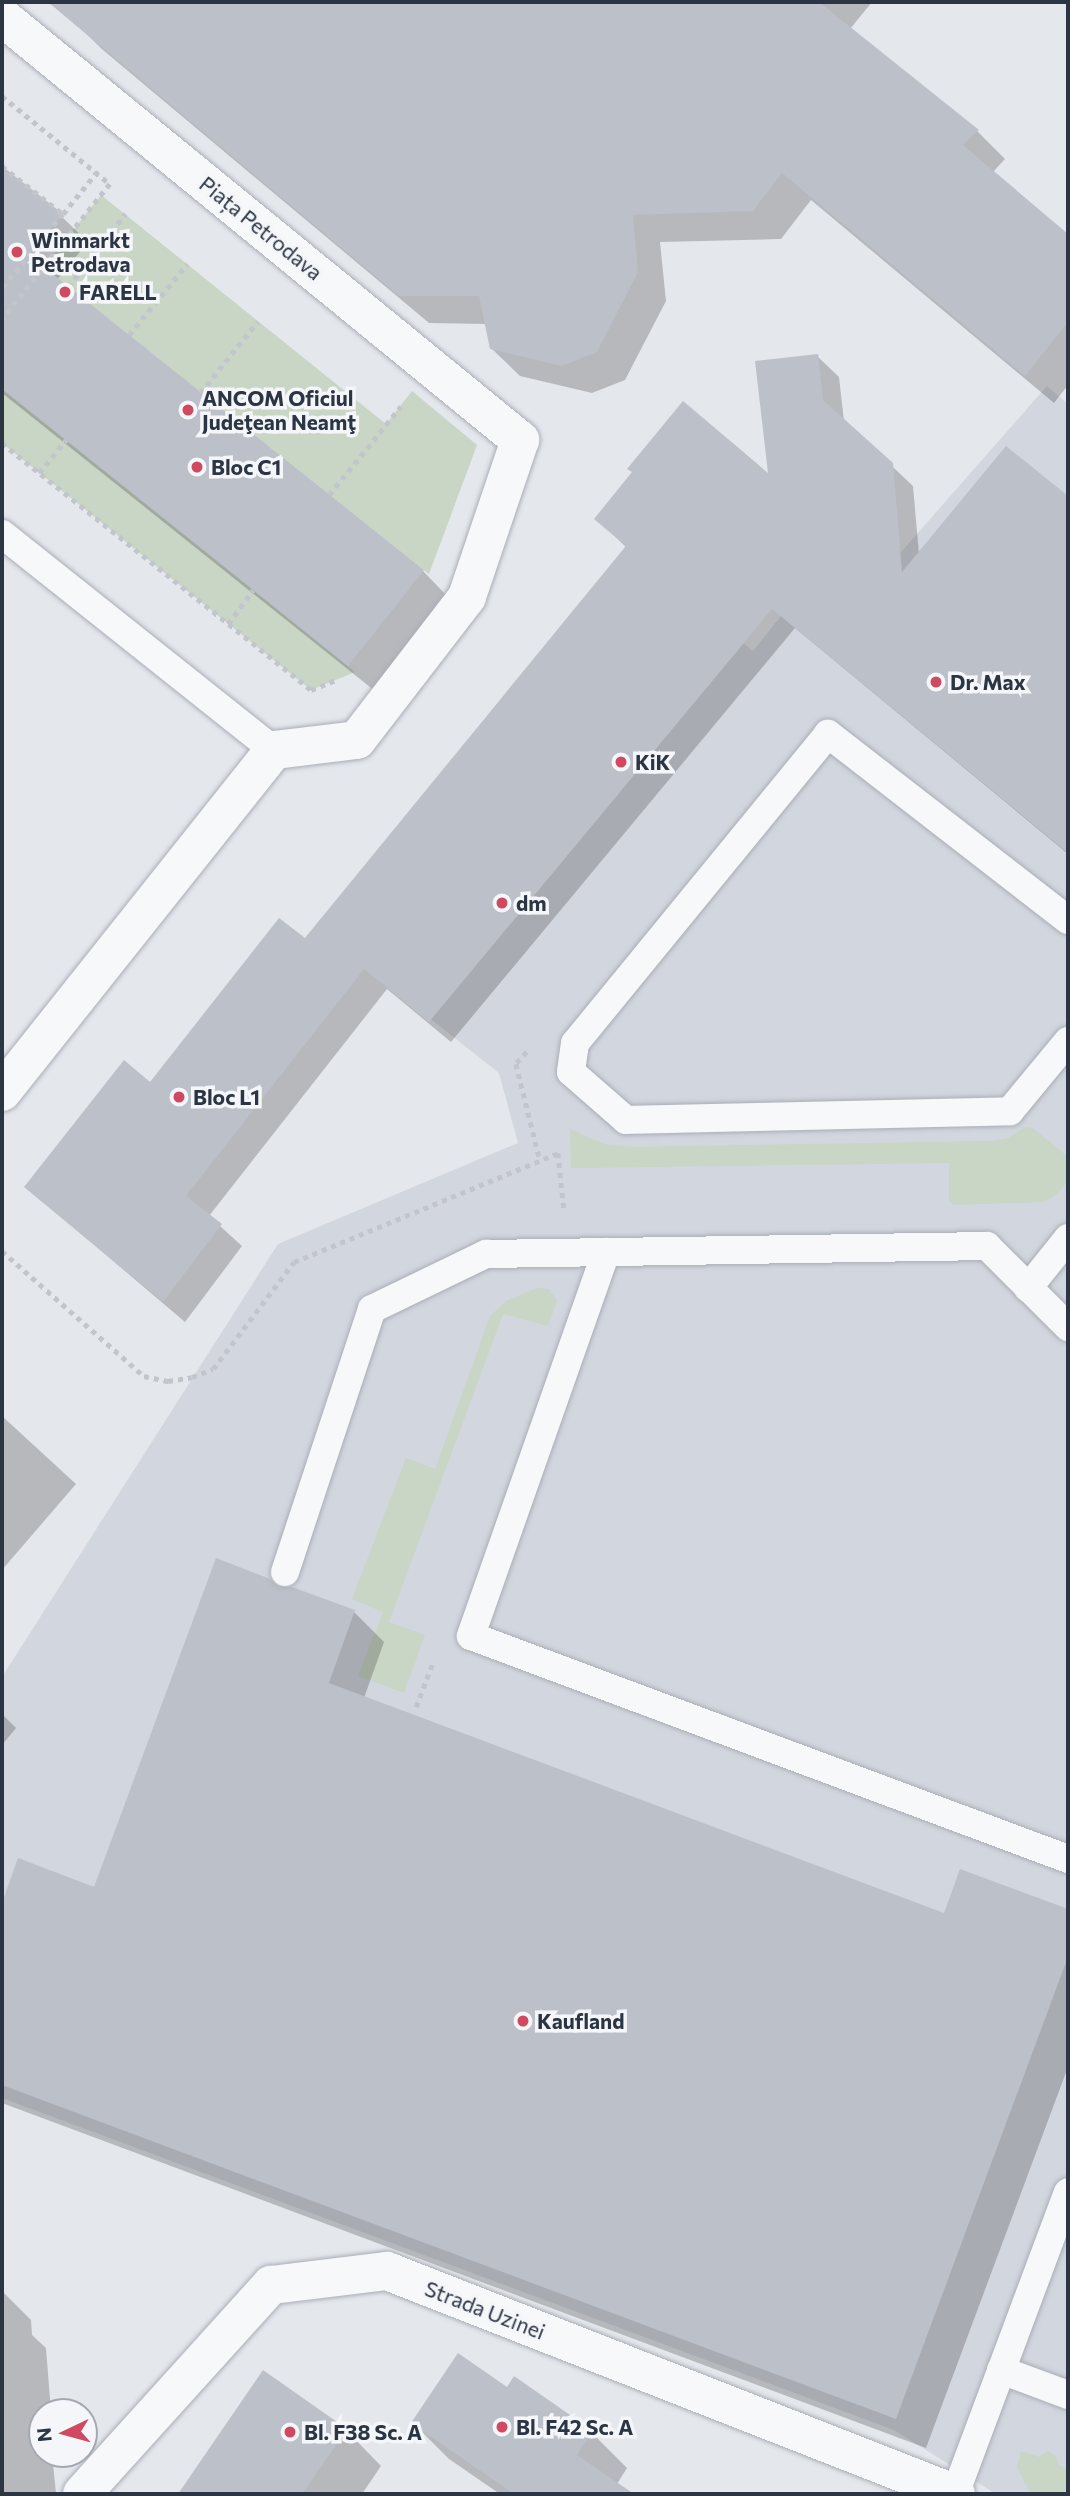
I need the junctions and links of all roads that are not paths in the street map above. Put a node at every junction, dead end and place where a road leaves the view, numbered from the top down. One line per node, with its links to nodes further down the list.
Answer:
1 (2, 17): 3 (street, Piața Petrodava)
2 (2, 534): 3 (lane)
3 (274, 750): 6 (street)
4 (1068, 920): 5 (lane)
5 (1068, 1041)
6 (2, 1092)
7 (1068, 1238): 9 (lane)
8 (606, 1252): 9 (lane); 11 (lane); 12 (lane)
9 (1028, 1288): 10 (lane)
10 (1068, 1327)
11 (285, 1572)
12 (1068, 1859)
13 (1068, 2192): 14 (lane)
14 (1001, 2370): 15 (lane); 17 (lane)
15 (1068, 2395)
16 (82, 2494): 17 (street, Strada Uzinei)
17 (955, 2494)

